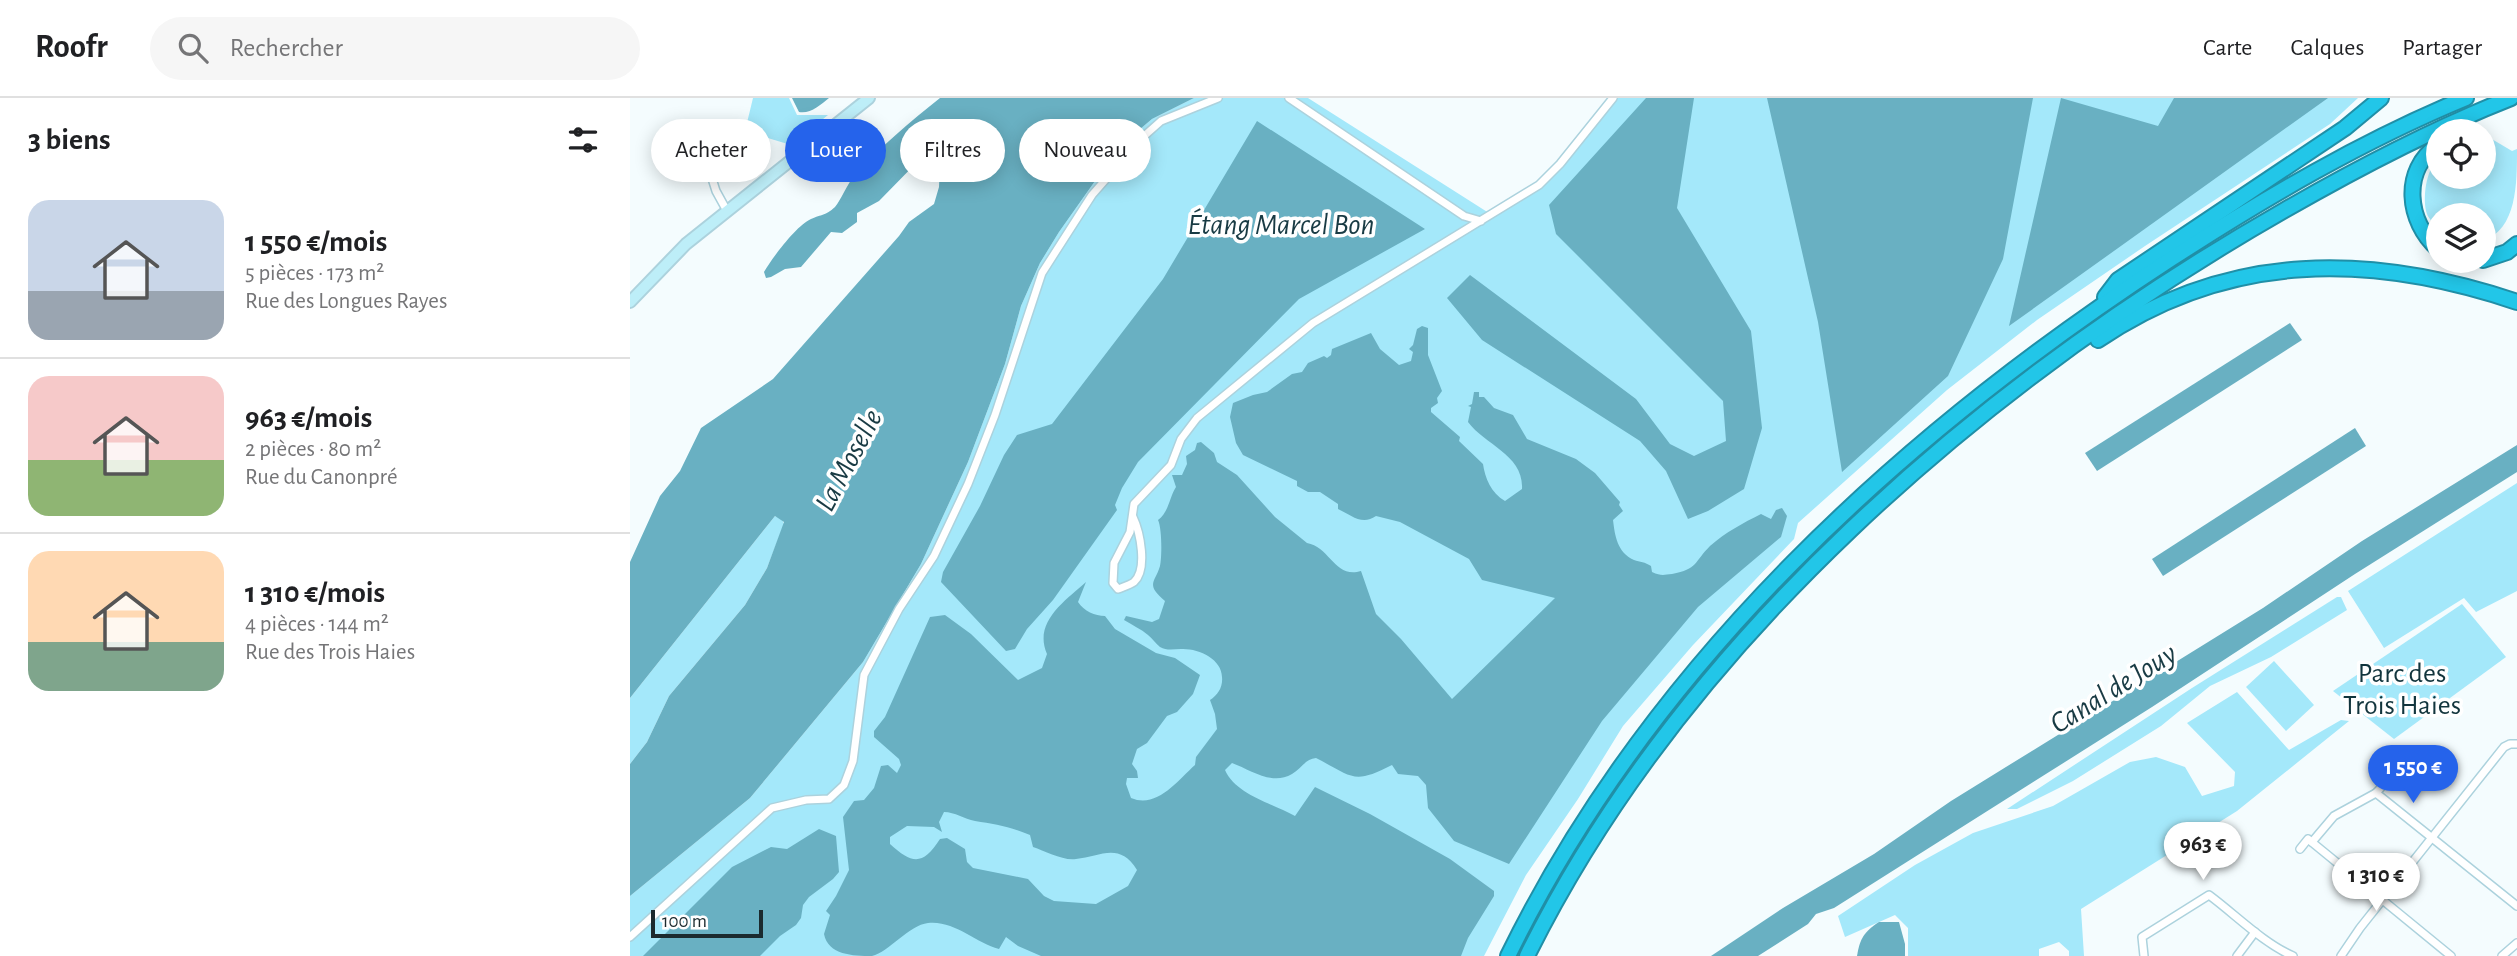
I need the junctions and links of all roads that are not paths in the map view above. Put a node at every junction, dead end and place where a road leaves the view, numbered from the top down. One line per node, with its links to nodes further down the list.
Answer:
1 (869, 98): 13 (main road)
2 (1219, 98): 32 (street)
3 (1289, 98): 14 (street)
4 (1613, 98): 14 (street)
5 (2381, 98): 20 (highway)
6 (2447, 98): 10 (highway)
7 (2466, 98): 10 (highway)
8 (2507, 100): 9 (highway); 21 (highway)
9 (2481, 119)
10 (2347, 153): 20 (highway)
11 (2426, 157): 15 (highway)
12 (713, 182): 13 (street)
13 (731, 208): 19 (main road)
14 (1480, 221): 22 (street)
15 (2426, 236)
16 (2517, 244): 17 (highway)
17 (2496, 256)
18 (2516, 298): 21 (highway)
19 (630, 302)
20 (2096, 308): 34 (highway)
21 (2010, 394): 35 (highway)
22 (1133, 517): 22 (street)
23 (2517, 744): 26 (street)
24 (2385, 783): 25 (street)
25 (2376, 793): 26 (street); 27 (street)
26 (2432, 838): 29 (street); 30 (street)
27 (2312, 842): 28 (street); 29 (street)
28 (2300, 849)
29 (2382, 900): 39 (street); 40 (street)
30 (2517, 906)
31 (2255, 932): 36 (street); 37 (street); 38 (street)
32 (630, 937)
33 (2517, 943): 41 (street)
34 (1508, 956)
35 (1527, 956)
36 (2144, 956)
37 (2237, 956)
38 (2294, 956)
39 (2341, 956)
40 (2451, 956)
41 (2502, 956)

